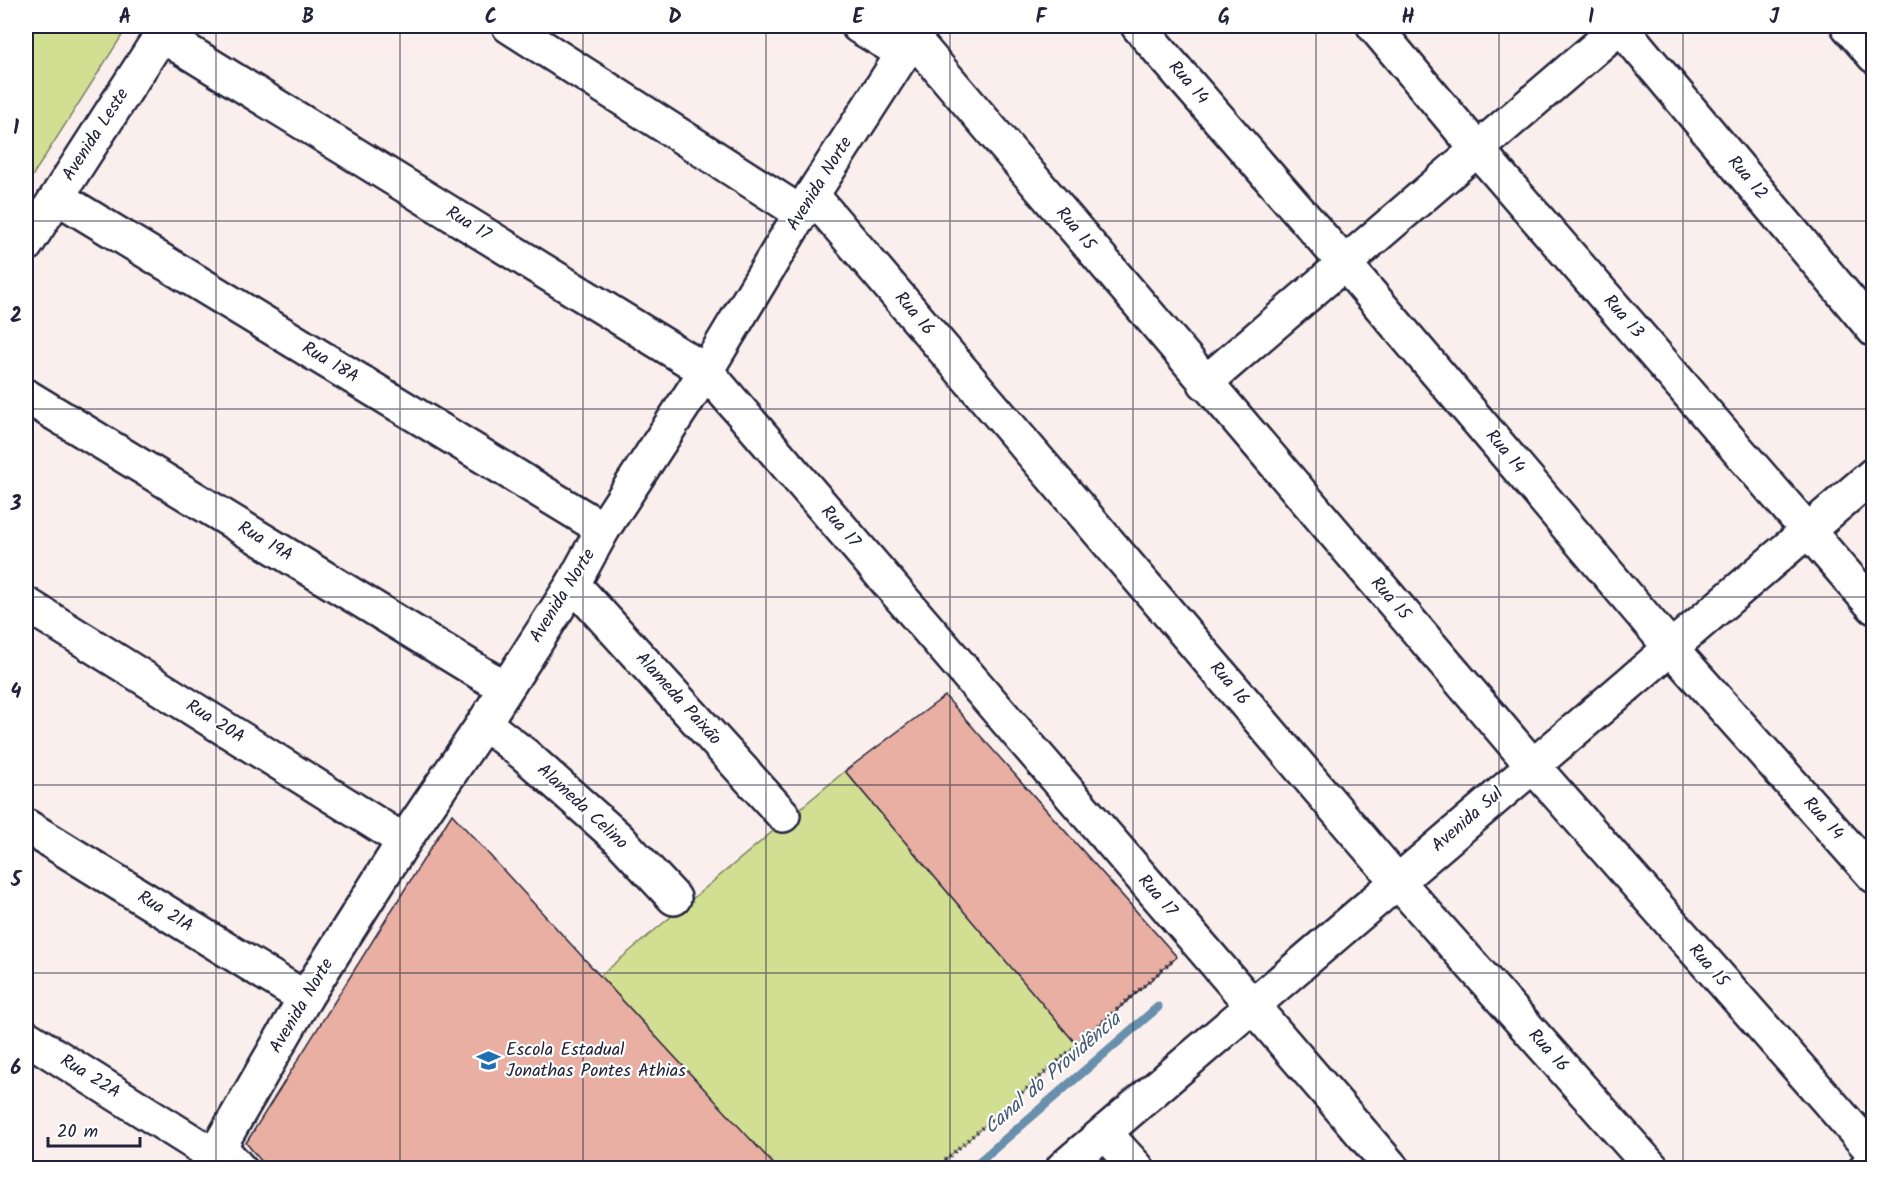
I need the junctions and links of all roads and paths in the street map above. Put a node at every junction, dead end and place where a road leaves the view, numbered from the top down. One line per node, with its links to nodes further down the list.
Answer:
1 (509, 26): 12 (street, Rua 16)
2 (858, 26): 8 (street, Rua 15)
3 (1138, 26): 14 (street, Rua 14)
4 (1374, 26): 10 (street, Rua 13)
5 (1620, 26): 10 (street); 15 (street, Rua 12)
6 (1848, 26): 9 (street)
7 (164, 30): 11 (street, Avenida Leste); 16 (street, Rua 17)
8 (912, 39): 12 (street, Avenida Norte); 17 (street, Rua 15)
9 (1874, 56)
10 (1477, 148): 14 (street); 21 (street, Rua 13)
11 (57, 197): 13 (street, Avenida Leste); 20 (street, Rua 18A)
12 (806, 204): 16 (street, Avenida Norte); 33 (street, Rua 16)
13 (26, 245)
14 (1344, 263): 17 (street); 25 (street, Rua 14)
15 (1874, 330)
16 (706, 370): 20 (street, Avenida Norte); 35 (street, Rua 17)
17 (1205, 383): 28 (street, Rua 15)
18 (26, 396): 26 (street, Rua 19A)
19 (1874, 474): 21 (street, Avenida Sul)
20 (603, 530): 22 (street, Avenida Norte)
21 (1807, 531): 24 (street, Rua 13); 25 (street, Avenida Sul)
22 (573, 584): 26 (street, Avenida Norte); 29 (street, Alameda Paixão)
23 (26, 604): 31 (street, Rua 20A)
24 (1874, 607)
25 (1670, 647): 28 (street, Avenida Sul); 32 (street, Rua 14)
26 (505, 688): 27 (street, Avenida Norte)
27 (484, 723): 31 (street, Avenida Norte); 34 (street, Alameda Celino)
28 (1532, 765): 33 (street, Avenida Sul); 40 (street, Rua 15)
29 (783, 815)
30 (26, 826): 36 (street, Rua 21A)
31 (404, 841): 36 (street, Avenida Norte)
32 (1874, 876)
33 (1397, 881): 37 (street, Avenida Sul); 48 (street, Rua 16)
34 (674, 898)
35 (1196, 941): 37 (street, Rua 17); 44 (path)
36 (305, 998): 41 (street, Avenida Norte)
37 (1252, 1008): 39 (street, Avenida Sul); 47 (street, Rua 17)
38 (26, 1037): 41 (street, Rua 22A)
39 (1105, 1133): 45 (street, Avenida Sul); 46 (street)
40 (1874, 1154)
41 (216, 1155): 43 (lane)
42 (1874, 1162): 49 (street)
43 (250, 1168)
44 (936, 1168)
45 (1064, 1168)
46 (1137, 1168)
47 (1392, 1168)
48 (1652, 1168)
49 (1866, 1168)

